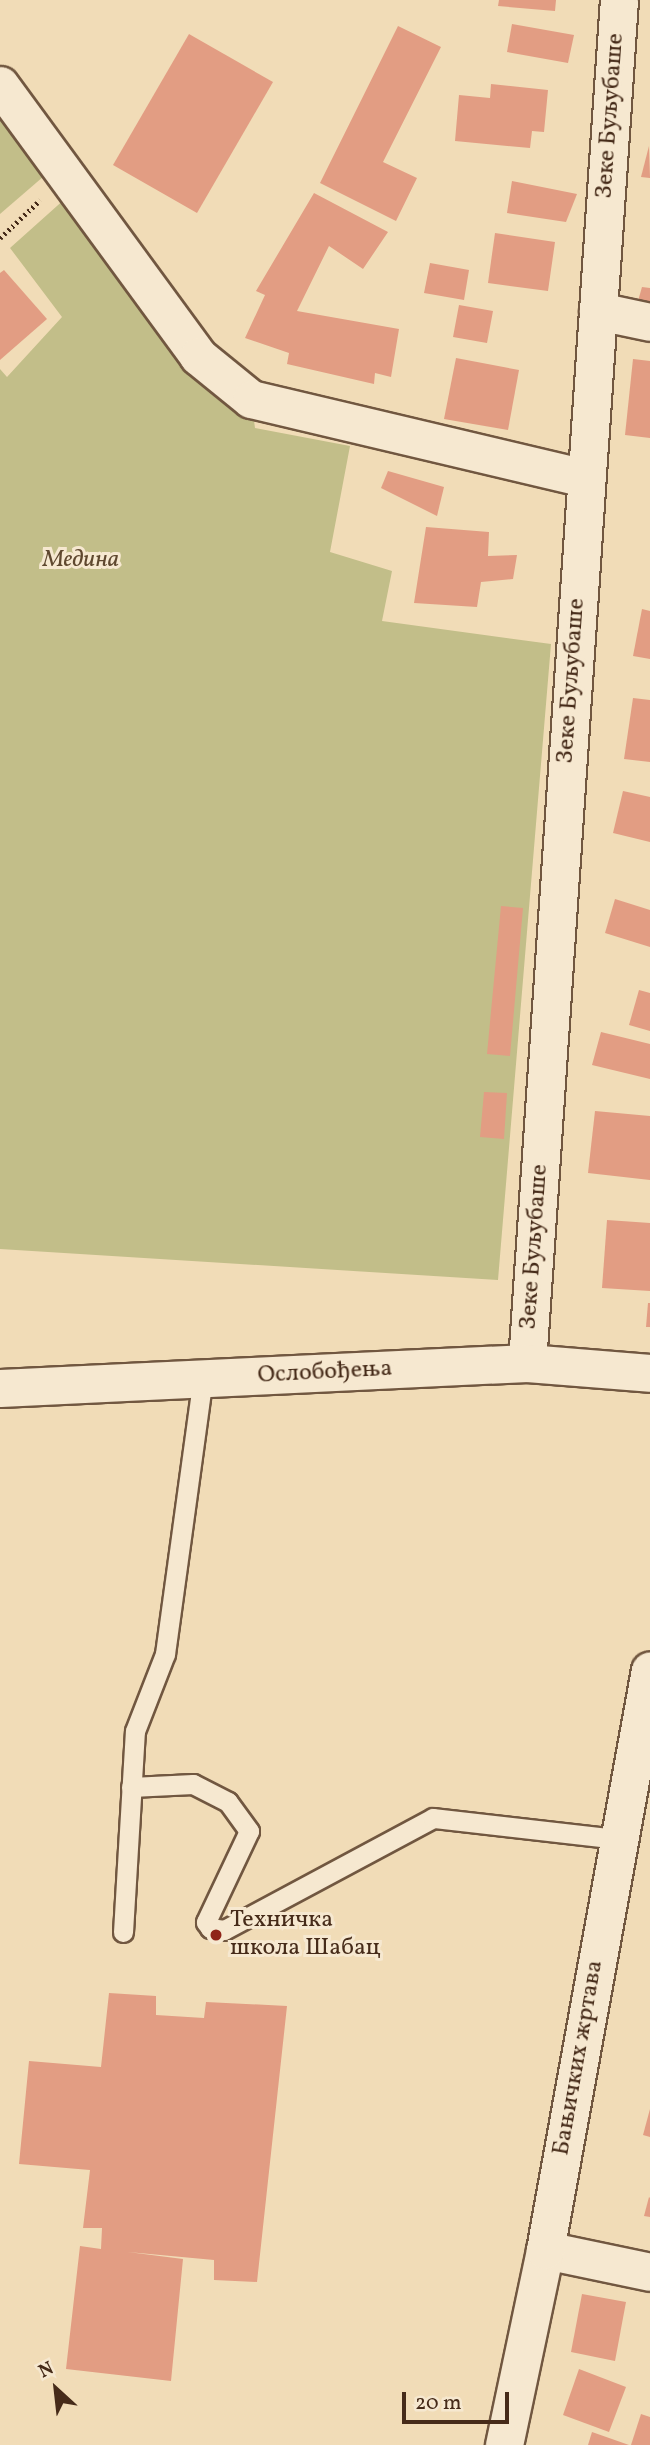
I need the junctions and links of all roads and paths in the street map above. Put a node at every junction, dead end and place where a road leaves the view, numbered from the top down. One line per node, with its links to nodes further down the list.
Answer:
1 (619, 0): 5 (street, Зеке Буљубаше)
2 (0, 85): 3 (street)
3 (66, 176): 4 (path); 7 (street)
4 (0, 238)
5 (598, 311): 6 (street); 7 (street, Зеке Буљубаше)
6 (650, 322)
7 (585, 478): 8 (street, Зеке Буљубаше)
8 (527, 1363): 9 (street, Ослобођења); 10 (street, Ослобођења)
9 (650, 1373)
10 (203, 1378): 11 (street, Ослобођења); 14 (lane)
11 (0, 1388)
12 (650, 1670): 13 (street, Бањичких жртава)
13 (641, 1762): 15 (street, Бањичких жртава)
14 (131, 1787): 15 (lane); 16 (lane)
15 (618, 1839): 17 (street, Бањичких жртава)
16 (123, 1932)
17 (545, 2250): 18 (street); 19 (street, Бањичких жртава)
18 (650, 2272)
19 (504, 2445)

